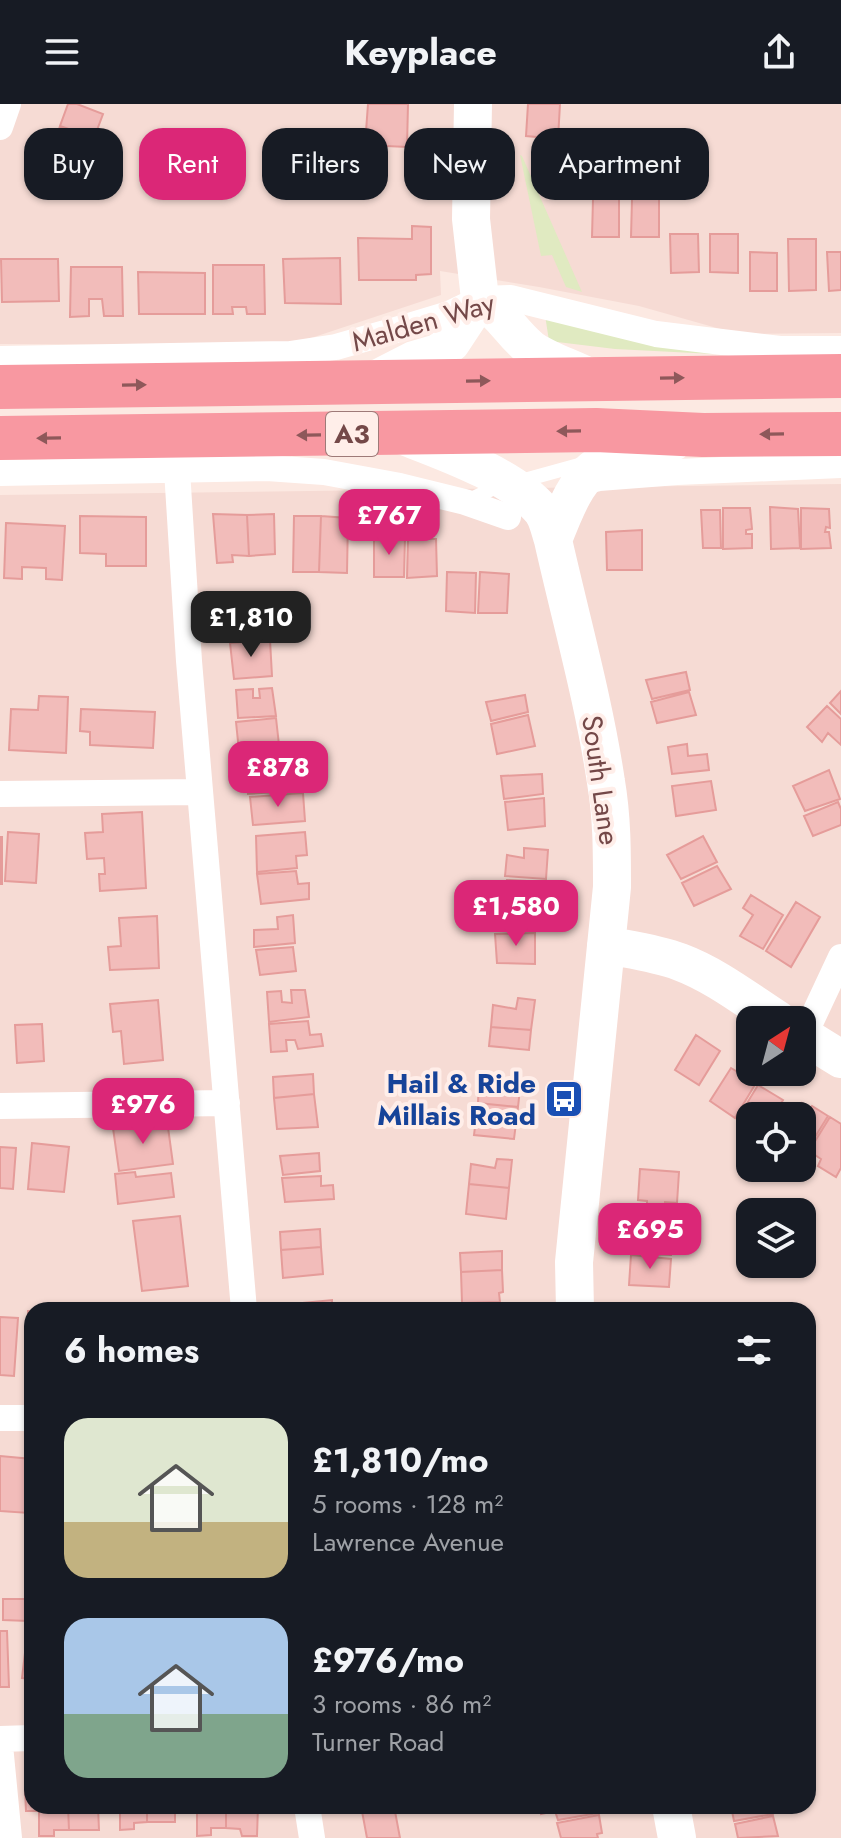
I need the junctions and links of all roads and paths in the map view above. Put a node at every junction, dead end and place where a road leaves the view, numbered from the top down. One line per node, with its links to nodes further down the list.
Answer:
1 (8, 104): 3 (street)
2 (473, 104): 4 (street)
3 (0, 127)
4 (480, 299): 5 (street, Malden Way); 6 (street, Malden Way); 8 (street); 9 (street)
5 (841, 349)
6 (0, 359)
7 (841, 376): 8 (highway, Malden Way / A3, one-way to 7)
8 (594, 379): 9 (highway, Malden Way / A3, one-way to 8)
9 (371, 382): 10 (highway, Malden Way / A3, one-way to 9)
10 (0, 387)
11 (398, 434): 13 (highway, A3, one-way to 13); 14 (highway, A3, one-way to 11); 20 (street, South Lane)
12 (841, 434): 14 (highway, A3, one-way to 14)
13 (0, 438)
14 (699, 453): 15 (street); 16 (street); 19 (street)
15 (609, 457): 19 (street); 20 (lane)
16 (841, 465)
17 (177, 470): 18 (street); 20 (street); 22 (street)
18 (0, 473)
19 (577, 484): 21 (street)
20 (508, 501): 21 (street, South Lane)
21 (553, 540): 24 (street, South Lane)
22 (200, 792): 23 (street); 30 (street)
23 (0, 794)
24 (606, 945): 26 (street); 33 (street, South Lane)
25 (841, 957): 27 (street)
26 (756, 1006)
27 (811, 1006)
28 (816, 1044): 29 (street)
29 (841, 1059)
30 (227, 1103): 31 (street); 32 (street)
31 (0, 1106)
32 (243, 1302)
33 (575, 1302)
34 (0, 1418): 35 (street)
35 (24, 1418)
36 (24, 1738): 37 (street)
37 (0, 1739)
38 (0, 1745): 41 (street)
39 (308, 1814): 42 (street)
40 (672, 1814): 43 (street)
41 (9, 1838)
42 (312, 1838)
43 (677, 1838)

